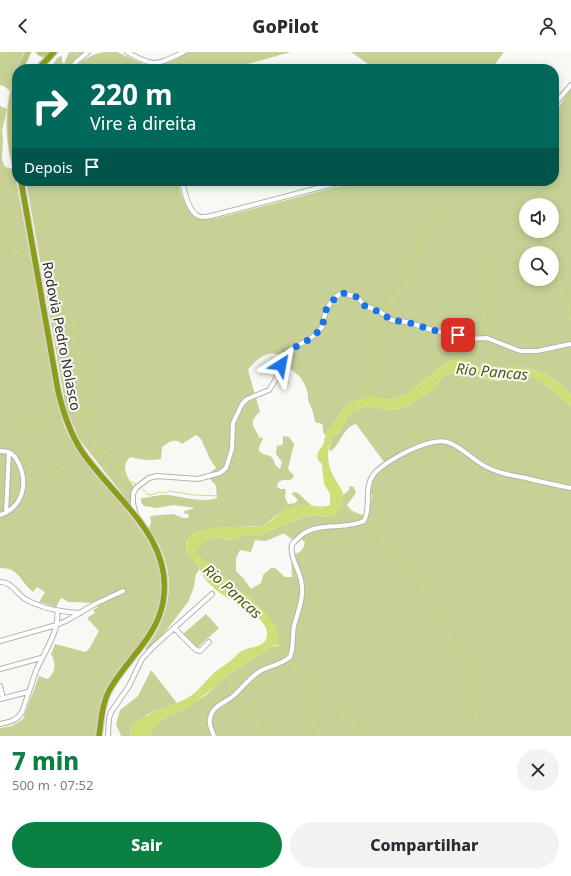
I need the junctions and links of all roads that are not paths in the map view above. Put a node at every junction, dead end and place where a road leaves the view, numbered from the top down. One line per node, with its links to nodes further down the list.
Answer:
1 (28, 52): 7 (main road)
2 (39, 52): 3 (main road)
3 (54, 52): 8 (highway)
4 (88, 52): 9 (street)
5 (128, 52): 6 (street)
6 (184, 52)
7 (22, 64)
8 (43, 64)
9 (75, 64)
10 (571, 85): 12 (street)
11 (12, 99): 13 (main road)
12 (559, 99)
13 (12, 150)
14 (21, 186): 23 (highway, Rodovia Pedro Nolasco)
15 (183, 186): 16 (street)
16 (326, 186)
17 (571, 344): 23 (street)
18 (0, 451): 19 (street)
19 (9, 452): 21 (street); 21 (street)
20 (571, 488): 41 (street)
21 (6, 513): 22 (street)
22 (0, 515)
23 (136, 518): 39 (highway, Rodovia Pedro Nolasco)
24 (0, 582): 27 (street)
25 (123, 591): 28 (street)
26 (212, 594): 30 (street)
27 (57, 610): 28 (street); 29 (street)
28 (81, 613): 29 (street)
29 (57, 625): 31 (street); 33 (street)
30 (174, 628): 32 (street); 40 (street)
31 (0, 641)
32 (209, 642)
33 (42, 658): 34 (street); 36 (street)
34 (0, 669)
35 (0, 686): 37 (street)
36 (28, 692): 37 (street); 38 (street)
37 (1, 698)
38 (0, 724)
39 (99, 736)
40 (108, 736)
41 (214, 736)

